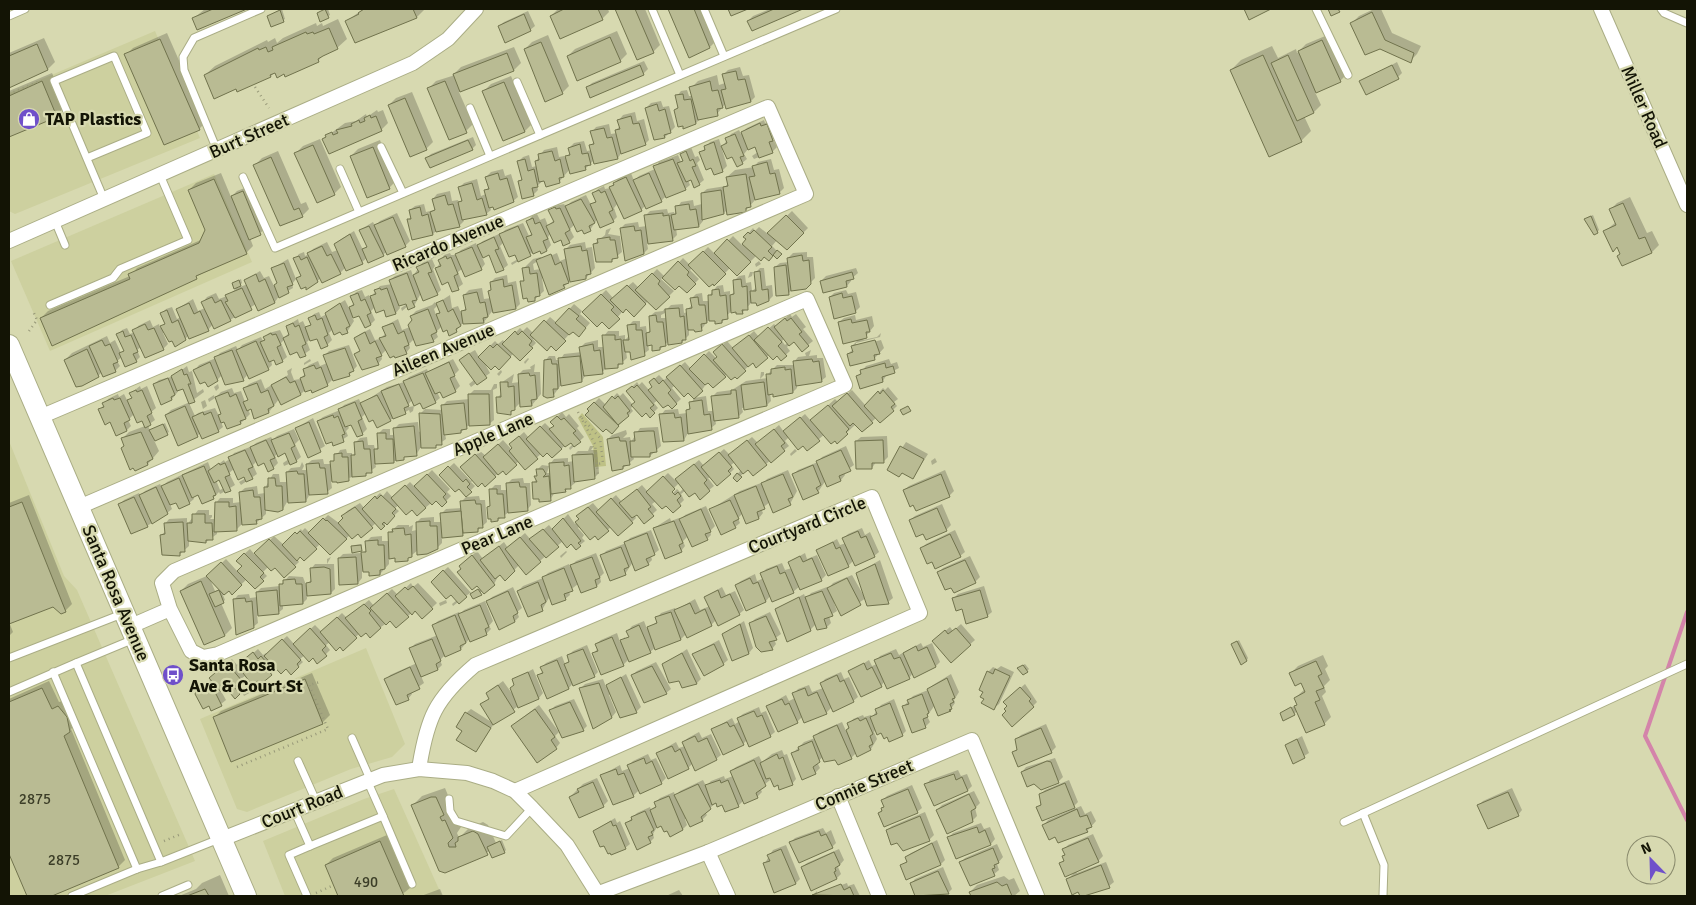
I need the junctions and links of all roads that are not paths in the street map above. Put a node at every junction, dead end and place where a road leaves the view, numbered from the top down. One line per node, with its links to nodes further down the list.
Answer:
1 (25, 9): 10 (lane)
2 (261, 9): 19 (lane)
3 (476, 9): 19 (street, Burt Street)
4 (652, 9): 13 (lane)
5 (704, 9): 12 (lane)
6 (833, 9): 12 (lane)
7 (1316, 9): 14 (lane)
8 (1601, 9): 28 (street, Miller Road)
9 (1661, 9): 11 (lane)
10 (9, 16)
11 (1687, 23)
12 (724, 56): 13 (lane)
13 (680, 75): 17 (lane)
14 (1348, 75)
15 (517, 82): 17 (lane)
16 (470, 108): 20 (lane)
17 (540, 135): 20 (lane)
18 (381, 147): 25 (lane)
19 (217, 150): 23 (street, Burt Street)
20 (490, 156): 25 (lane)
21 (87, 158): 21 (lane); 27 (lane)
22 (340, 169): 29 (lane)
23 (160, 175): 27 (street, Burt Street); 33 (lane)
24 (243, 177): 29 (lane)
25 (402, 193): 29 (lane)
26 (806, 194): 36 (street, Ricardo Avenue); 37 (street, Aileen Avenue)
27 (104, 199): 30 (street, Burt Street)
28 (1687, 205)
29 (359, 212)
30 (55, 221): 31 (street, Burt Street); 32 (lane)
31 (9, 241)
32 (64, 245)
33 (50, 305)
34 (9, 345): 36 (main road, Santa Rosa Avenue)
35 (845, 385): 38 (street, Pear Lane); 38 (street, Apple Lane)
36 (40, 417): 37 (main road, Santa Rosa Avenue)
37 (79, 506): 39 (main road, Santa Rosa Avenue)
38 (170, 610): 39 (street)
39 (130, 626): 40 (lane); 41 (lane); 58 (main road, Santa Rosa Avenue)
40 (9, 658)
41 (76, 663): 43 (lane); 61 (lane)
42 (1687, 664): 55 (lane)
43 (53, 672): 44 (lane); 62 (lane)
44 (9, 692)
45 (352, 738): 48 (lane)
46 (298, 761): 52 (lane)
47 (418, 770): 48 (street, Court Road); 49 (street); 49 (street, Courtyard Circle)
48 (368, 779): 52 (street, Court Road); 56 (lane)
49 (514, 791): 53 (street)
50 (838, 796): 60 (street, Connie Street); 71 (street); 72 (street, Connie Street)
51 (449, 799): 53 (lane)
52 (316, 801): 54 (street, Court Road)
53 (532, 808): 65 (street)
54 (294, 810): 58 (street, Court Road); 59 (lane)
55 (1363, 813): 57 (lane); 73 (lane)
56 (383, 816): 59 (lane); 63 (lane)
57 (1344, 822)
58 (222, 839): 61 (lane); 68 (main road, Santa Rosa Avenue)
59 (310, 846): 69 (lane)
60 (708, 852): 65 (street, Connie Street); 70 (street)
61 (161, 862): 62 (lane)
62 (136, 869): 66 (lane)
63 (412, 884)
64 (188, 885): 67 (lane)
65 (599, 895)
66 (72, 896)
67 (162, 896)
68 (246, 896)
69 (308, 896)
70 (728, 896)
71 (880, 896)
72 (1037, 896)
73 (1383, 896)

